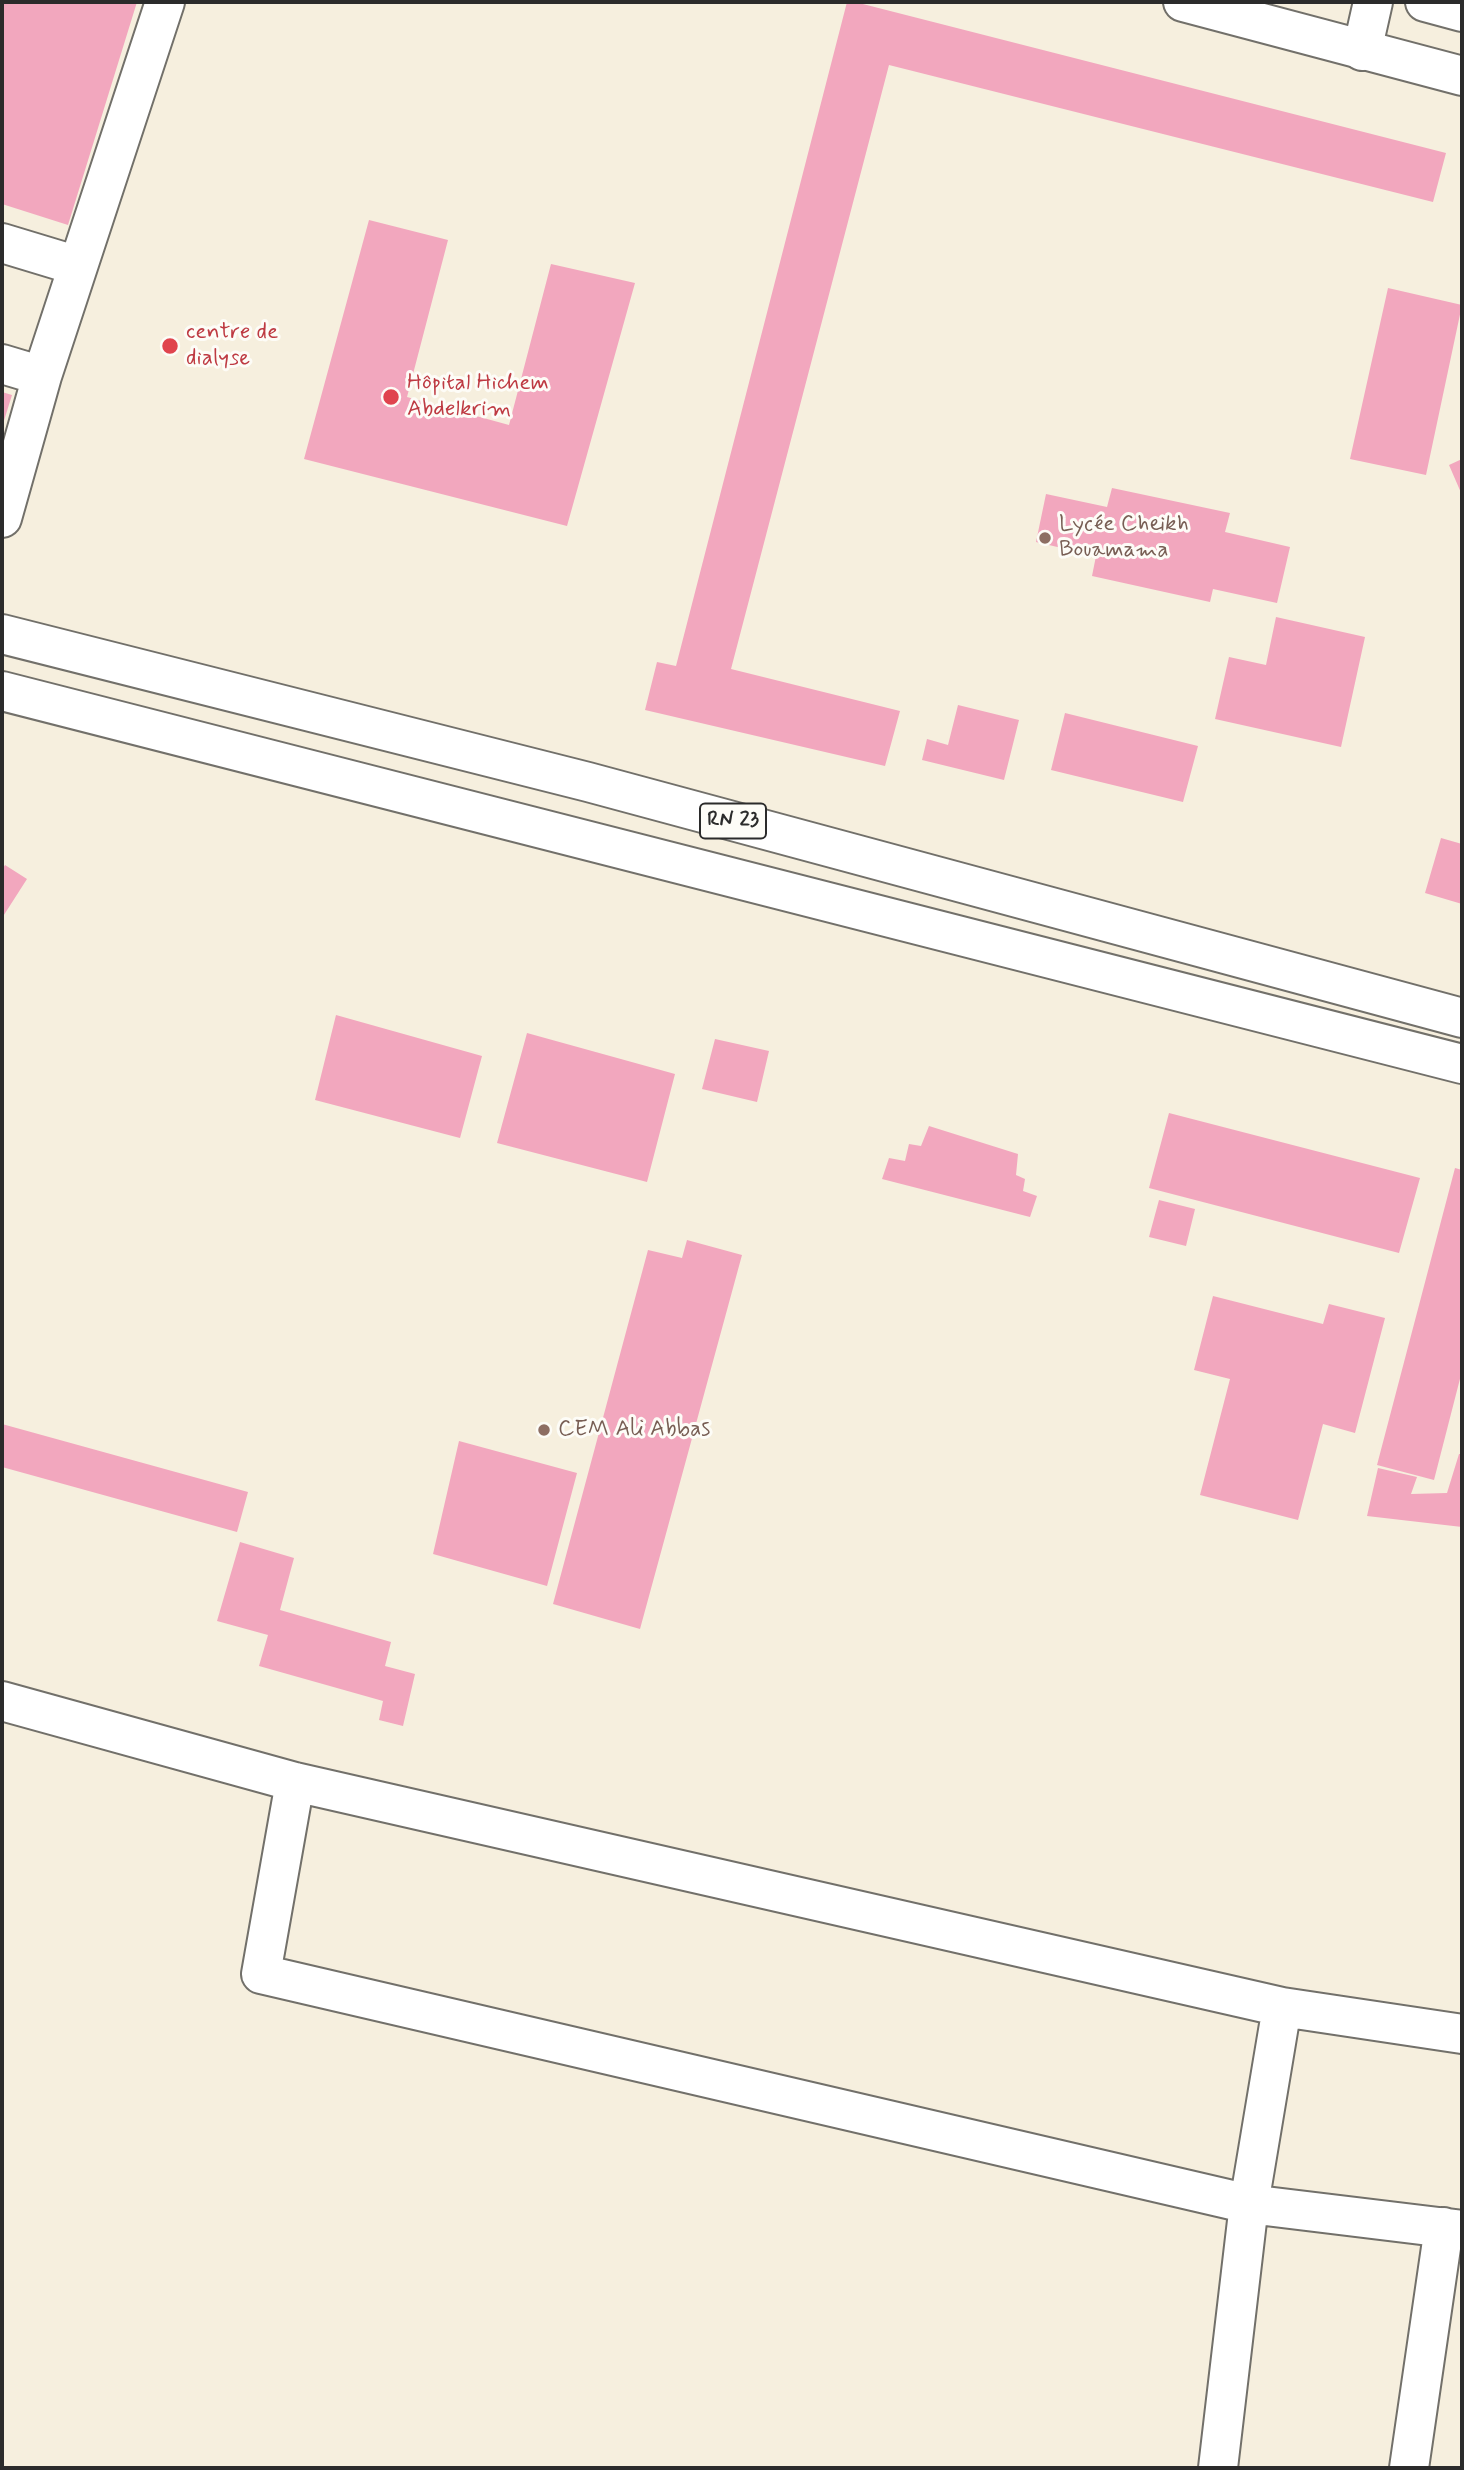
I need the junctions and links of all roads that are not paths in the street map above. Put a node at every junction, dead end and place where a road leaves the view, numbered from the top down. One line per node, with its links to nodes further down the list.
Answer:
1 (164, 2): 9 (street)
2 (1183, 2): 6 (street)
3 (1373, 2): 6 (street)
4 (1425, 2): 5 (street)
5 (1462, 12)
6 (1362, 51): 7 (street)
7 (1462, 76)
8 (2, 243): 9 (street)
9 (78, 266): 11 (street)
10 (2, 364): 11 (street)
11 (42, 376): 12 (street)
12 (2, 518)
13 (2, 634): 15 (street, RN 23)
14 (2, 691): 16 (street, RN 23)
15 (1462, 1018)
16 (1462, 1064)
17 (2, 1701): 18 (street)
18 (295, 1782): 19 (street); 21 (street)
19 (1282, 2007): 20 (street); 21 (street)
20 (1462, 2034)
21 (1249, 2203): 22 (street); 23 (street)
22 (1453, 2228): 24 (street)
23 (1218, 2468)
24 (1409, 2468)

